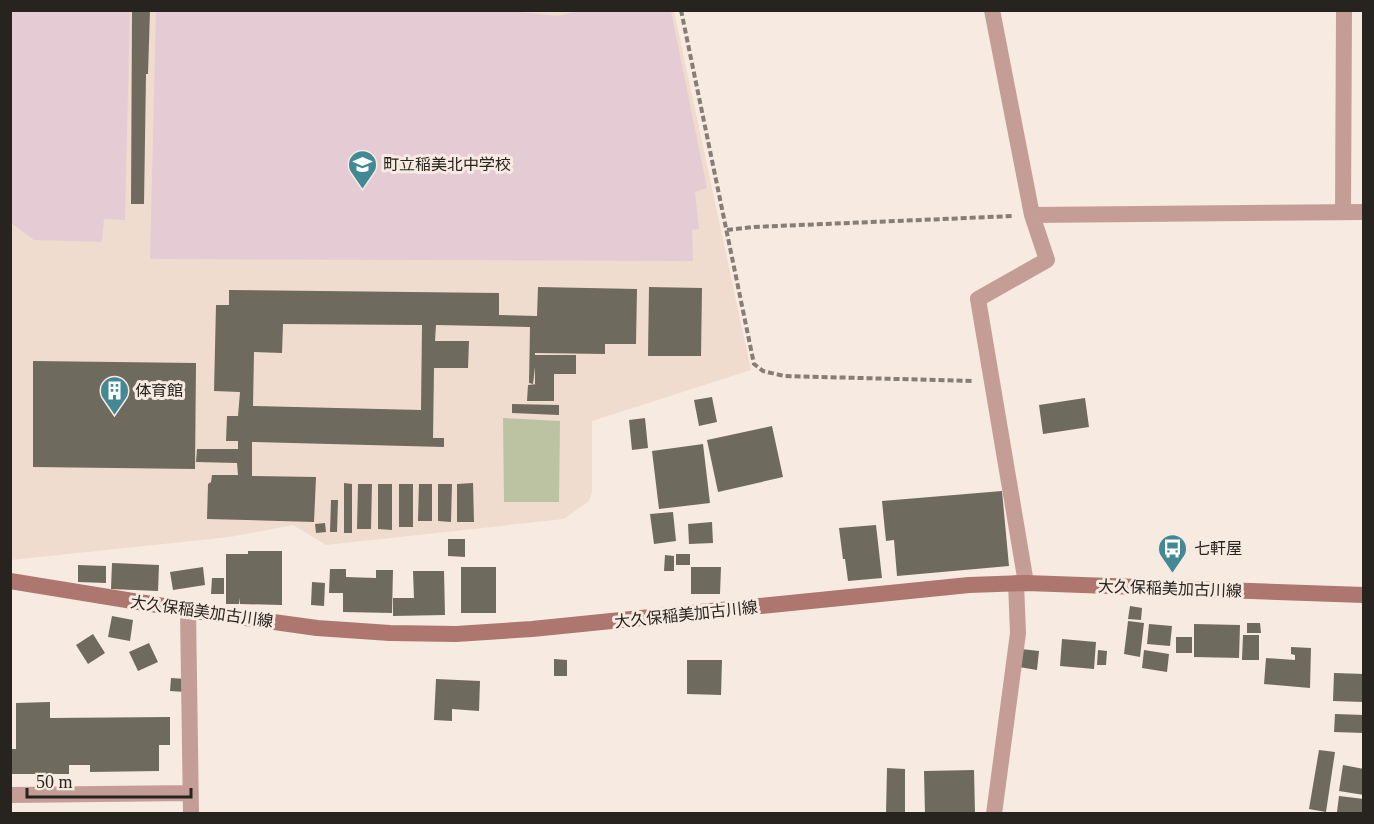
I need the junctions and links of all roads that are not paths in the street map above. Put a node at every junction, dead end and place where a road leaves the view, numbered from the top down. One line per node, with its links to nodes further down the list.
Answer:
1 (992, 10): 5 (street)
2 (1344, 10): 3 (street)
3 (1343, 212): 4 (street); 5 (street)
4 (1364, 212)
5 (1032, 215): 7 (street)
6 (10, 581): 9 (main road, 大久保稲美加古川線)
7 (1021, 583): 8 (main road, 大久保稲美加古川線); 9 (main road, 大久保稲美加古川線); 13 (street)
8 (1364, 595)
9 (189, 610): 10 (street)
10 (190, 794): 11 (street); 12 (street)
11 (10, 795)
12 (192, 813)
13 (994, 813)

